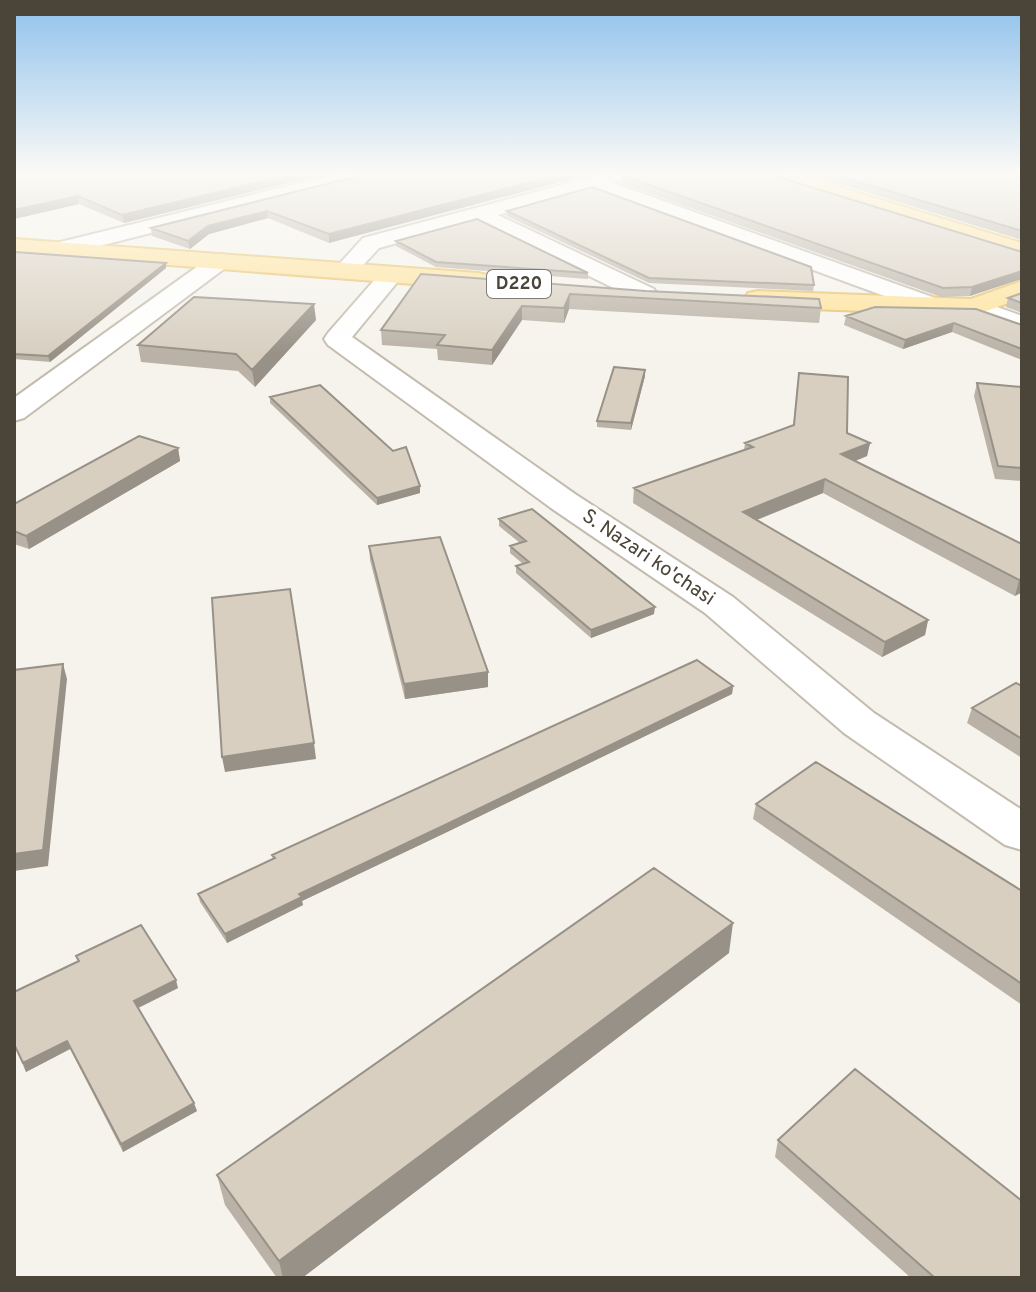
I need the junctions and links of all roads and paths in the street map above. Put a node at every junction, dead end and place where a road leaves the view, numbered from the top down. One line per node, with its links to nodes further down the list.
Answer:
1 (123, 233): 7 (street)
2 (407, 233): 10 (street)
3 (520, 233): 15 (street)
4 (733, 233): 19 (street)
5 (965, 233): 8 (main road)
6 (14, 246): 7 (main road, D220)
7 (60, 249): 9 (main road, D220)
8 (1022, 251)
9 (220, 261): 10 (main road, D220); 21 (street)
10 (344, 272): 11 (main road, D220)
11 (392, 274): 12 (main road, D220); 22 (street, S. Nazari ko'chasi)
12 (503, 283)
13 (566, 288): 15 (main road, D220)
14 (1022, 289): 18 (main road)
15 (645, 294): 16 (main road, D220)
16 (676, 295)
17 (738, 298): 19 (main road)
18 (975, 307): 19 (main road); 20 (street)
19 (940, 308)
20 (1022, 325)
21 (14, 412)
22 (1022, 833)

